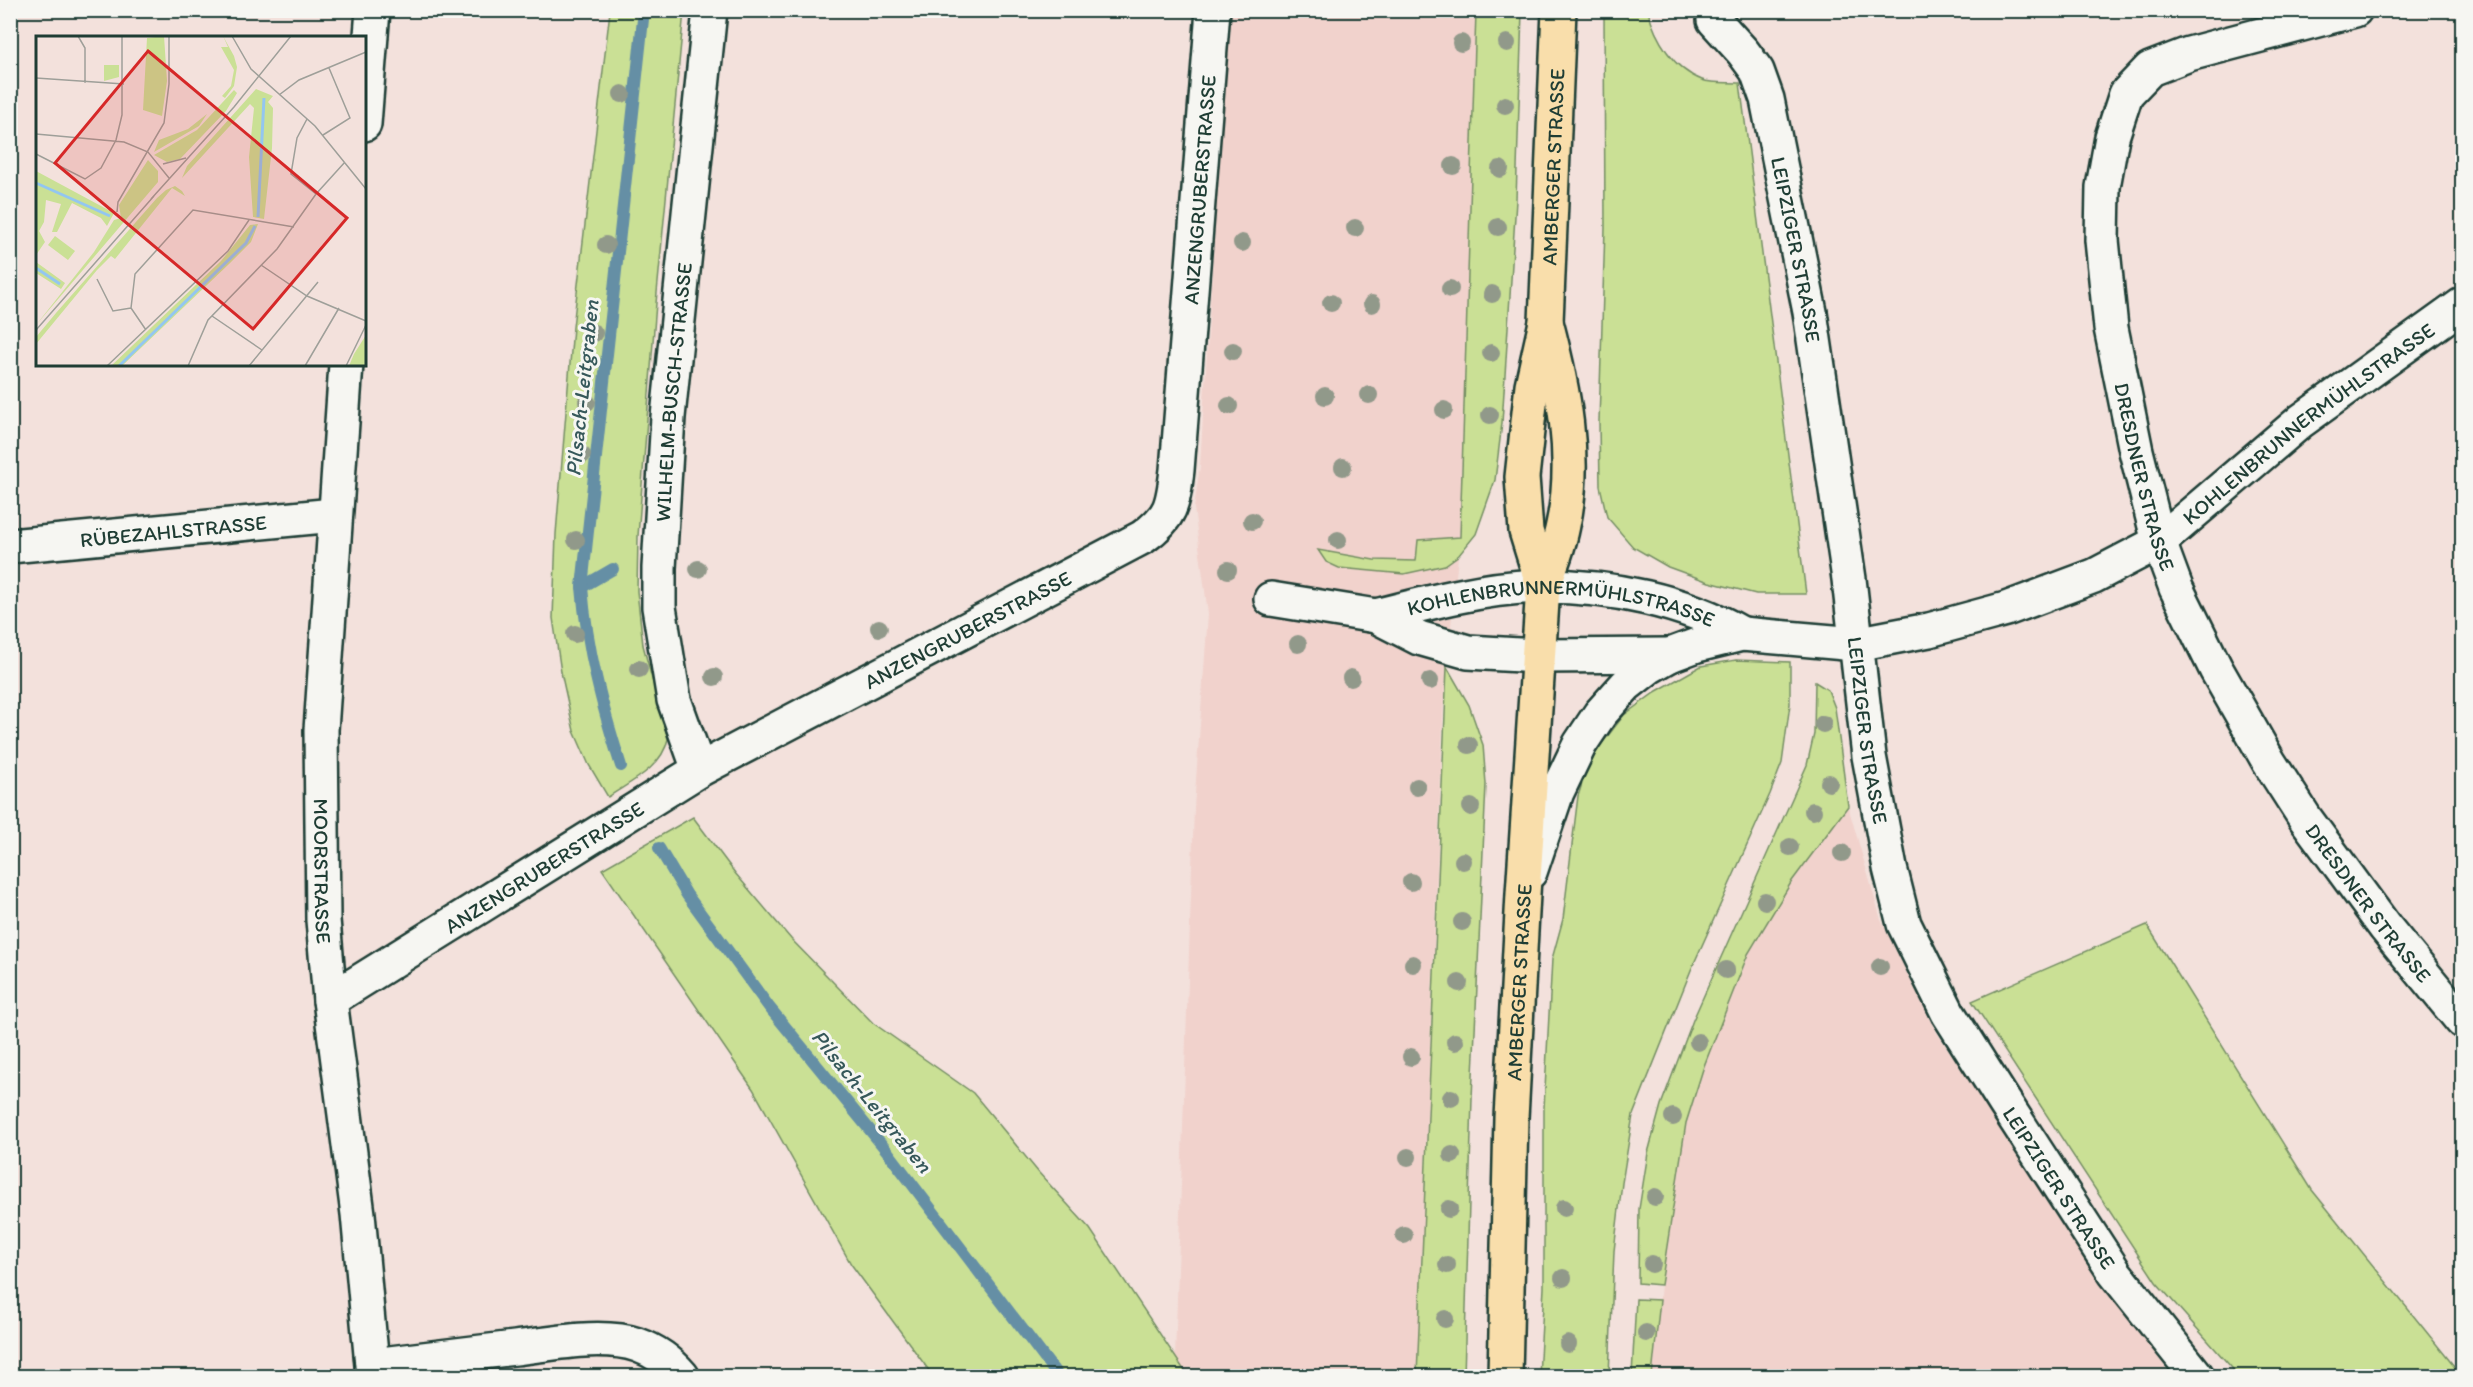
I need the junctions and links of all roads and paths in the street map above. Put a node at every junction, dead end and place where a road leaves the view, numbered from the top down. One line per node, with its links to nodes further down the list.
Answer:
1 (373, 10): 7 (street)
2 (710, 10): 21 (street, WILHELM-BUSCH-STRASSE)
3 (1213, 10): 21 (street, ANZENGRUBERSTRASSE)
4 (1559, 10): 9 (main road, AMBERGER STRASSE)
5 (2355, 10): 12 (street, DRESDNER STRASSE)
6 (1714, 20): 18 (street, LEIPZIGER STRASSE)
7 (366, 99)
8 (2463, 305): 12 (street, KOHLENBRUNNERMÜHLSTRASSE)
9 (1546, 322): 14 (main road, AMBERGER STRASSE); 14 (main road, AMBERGER STRASSE)
10 (346, 366): 11 (street, MOORSTRASSE)
11 (334, 515): 13 (street, RÜBEZAHLSTRASSE); 23 (street, MOORSTRASSE)
12 (2159, 542): 18 (street, KOHLENBRUNNERMÜHLSTRASSE); 24 (street, DRESDNER STRASSE)
13 (10, 546)
14 (1543, 586): 16 (street, KOHLENBRUNNERMÜHLSTRASSE); 17 (street, KOHLENBRUNNERMÜHLSTRASSE); 20 (main road, AMBERGER STRASSE)
15 (1271, 599): 16 (street, KOHLENBRUNNERMÜHLSTRASSE)
16 (1376, 616): 20 (street, KOHLENBRUNNERMÜHLSTRASSE)
17 (1742, 634): 18 (street, KOHLENBRUNNERMÜHLSTRASSE); 19 (street, KOHLENBRUNNERMÜHLSTRASSE)
18 (1856, 644): 28 (street, LEIPZIGER STRASSE)
19 (1670, 655): 20 (street, KOHLENBRUNNERMÜHLSTRASSE); 22 (street, KOHLENBRUNNERMÜHLSTRASSE)
20 (1539, 656): 22 (main road, AMBERGER STRASSE)
21 (699, 770): 23 (street, ANZENGRUBERSTRASSE)
22 (1523, 894): 27 (main road, AMBERGER STRASSE)
23 (330, 1000): 25 (street, MOORSTRASSE)
24 (2457, 1004)
25 (373, 1371): 26 (street)
26 (682, 1377)
27 (1505, 1377)
28 (2197, 1377)

